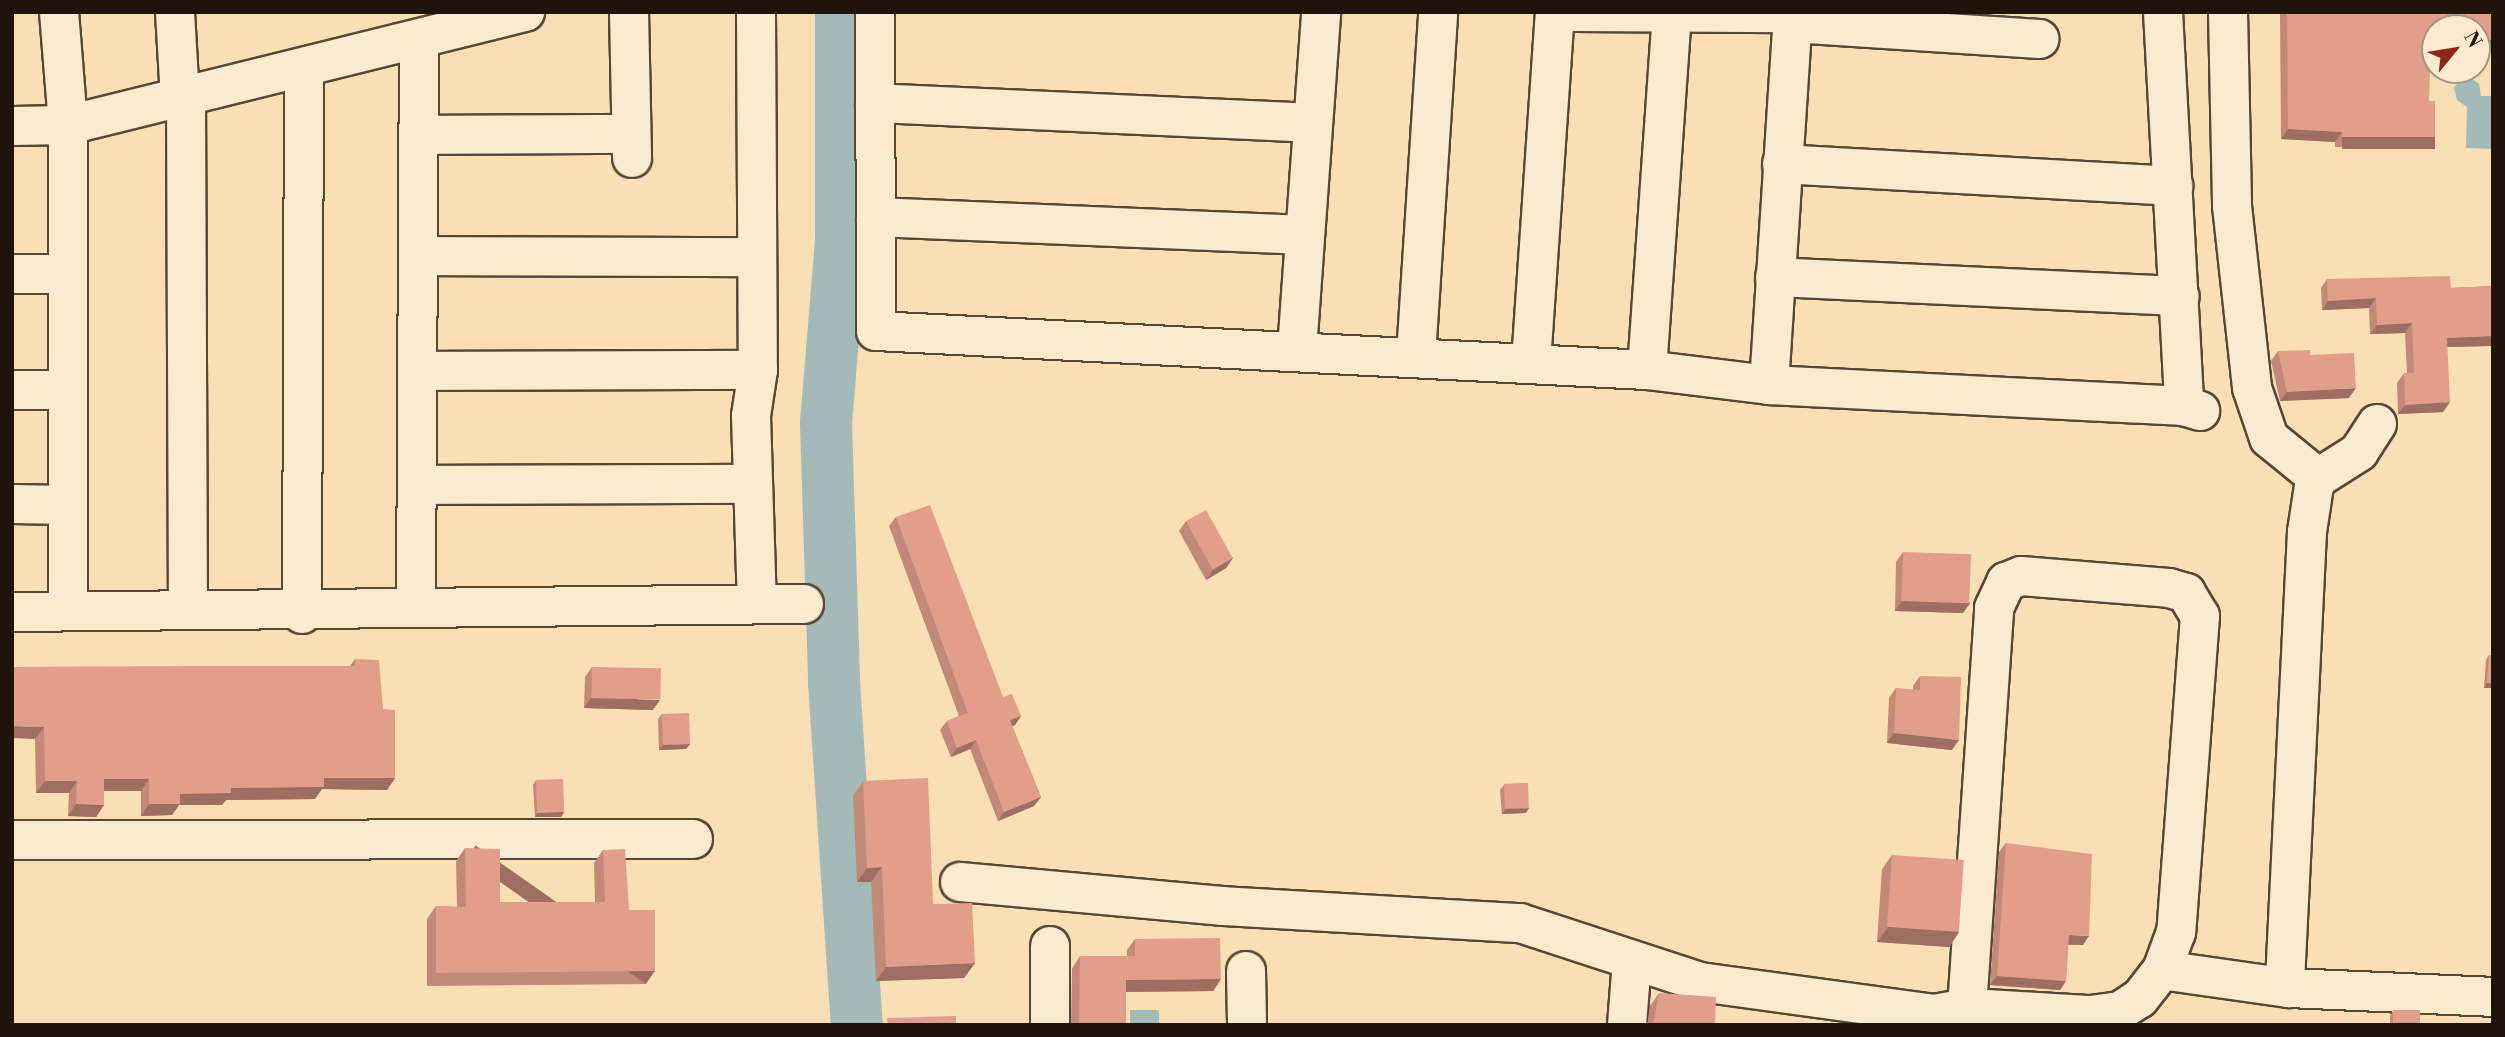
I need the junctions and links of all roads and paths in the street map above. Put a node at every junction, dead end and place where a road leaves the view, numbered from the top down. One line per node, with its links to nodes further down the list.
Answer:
1 (59, 12): 21 (street)
2 (175, 12): 18 (street)
3 (525, 12): 16 (street)
4 (629, 12): 23 (street)
5 (756, 12): 29 (street)
6 (876, 12): 19 (street)
7 (1321, 12): 20 (street)
8 (1438, 12): 35 (street)
9 (1555, 12): 36 (street)
10 (1575, 12): 13 (street)
11 (2163, 12): 25 (street)
12 (2228, 12): 44 (street)
13 (1672, 13): 14 (street); 38 (street)
14 (1792, 16): 15 (street); 24 (street)
15 (2039, 37)
16 (419, 41): 17 (street); 23 (street)
17 (304, 68): 18 (street); 54 (street)
18 (183, 97): 21 (street); 52 (street)
19 (875, 103): 20 (street); 26 (street)
20 (1313, 123): 27 (street)
21 (68, 125): 22 (street); 31 (street)
22 (12, 126)
23 (418, 135): 28 (street)
24 (1782, 164): 25 (street); 32 (street)
25 (2173, 186): 33 (street)
26 (876, 217): 27 (street); 34 (street)
27 (1305, 235): 34 (street)
28 (418, 256): 29 (street); 39 (street)
29 (756, 257): 37 (street)
30 (12, 274): 31 (street)
31 (68, 274): 42 (street)
32 (1774, 276): 33 (street); 40 (street)
33 (2180, 296): 40 (street)
34 (1297, 350): 35 (street)
35 (1416, 356): 36 (street)
36 (1531, 363): 38 (street)
37 (758, 370): 39 (street); 45 (street)
38 (1647, 370): 40 (street)
39 (417, 371): 46 (street)
40 (1769, 385)
41 (12, 390): 42 (street)
42 (68, 390): 48 (street)
43 (2377, 424): 44 (street)
44 (2318, 478): 63 (street)
45 (752, 484): 46 (street); 49 (street)
46 (417, 485): 51 (street)
47 (12, 505): 48 (street)
48 (68, 505): 53 (street)
49 (757, 604): 50 (street); 51 (street)
50 (804, 604)
51 (416, 607): 54 (street)
52 (188, 610): 53 (street); 54 (street)
53 (68, 611): 55 (street)
54 (302, 611)
55 (12, 612)
56 (693, 839): 57 (street)
57 (12, 840)
58 (960, 882): 60 (street)
59 (1050, 946): 66 (street)
60 (1632, 960): 65 (street); 68 (street)
61 (2162, 970): 63 (street); 65 (street); 65 (street)
62 (1246, 971): 67 (street)
63 (2289, 988): 64 (street)
64 (2493, 997)
65 (1967, 1008)
66 (1050, 1025)
67 (1247, 1025)
68 (1627, 1025)

